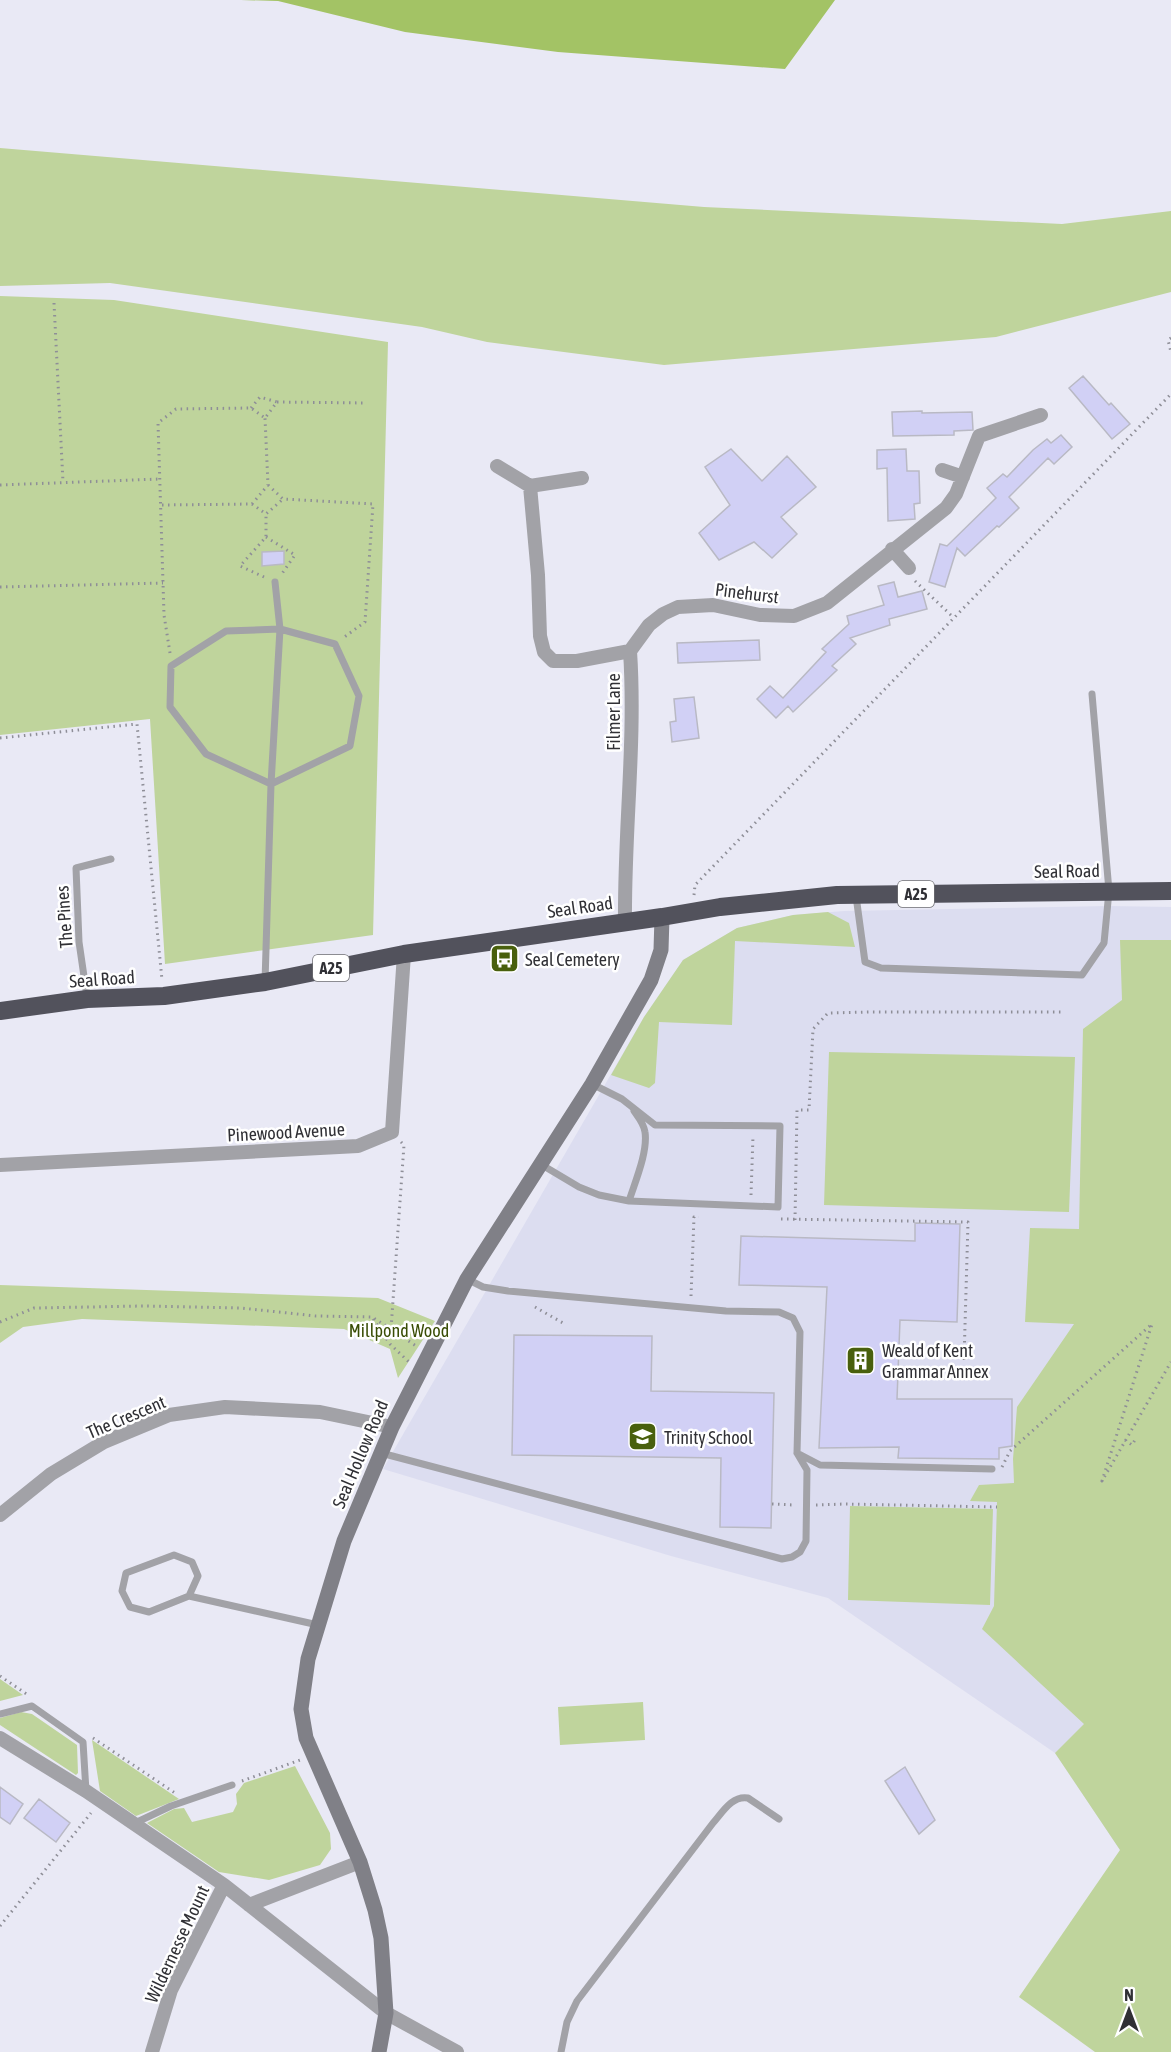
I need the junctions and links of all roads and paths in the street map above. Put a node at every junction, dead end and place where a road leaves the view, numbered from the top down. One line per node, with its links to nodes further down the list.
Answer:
1 (54, 303): 15 (path)
2 (1171, 338): 3 (path)
3 (1171, 352)
4 (1171, 394): 29 (path)
5 (277, 402): 6 (path); 7 (path); 9 (path)
6 (367, 403)
7 (251, 408): 9 (path); 14 (path)
8 (1041, 415): 12 (street, Pinehurst)
9 (265, 418): 17 (path)
10 (497, 466): 18 (street)
11 (942, 470): 12 (street)
12 (963, 477): 24 (street, Pinehurst)
13 (582, 478): 18 (street)
14 (161, 479): 15 (path); 21 (path)
15 (63, 482): 16 (path)
16 (0, 485)
17 (268, 485): 19 (path); 20 (path)
18 (530, 486): 32 (street, Filmer Lane)
19 (283, 499): 22 (path); 31 (path)
20 (252, 504): 21 (path); 22 (path)
21 (162, 505): 27 (path)
22 (266, 514): 23 (path)
23 (266, 537): 26 (path); 26 (path)
24 (892, 549): 25 (street); 32 (street, Pinehurst)
25 (909, 568): 29 (path)
26 (275, 582): 30 (lane)
27 (164, 583): 28 (path); 33 (path)
28 (0, 587)
29 (955, 618): 41 (path)
30 (280, 629): 31 (lane); 33 (lane); 36 (lane)
31 (334, 644): 36 (lane)
32 (630, 651): 43 (street, Filmer Lane)
33 (171, 666): 36 (lane)
34 (1092, 694): 38 (lane)
35 (0, 738): 46 (path)
36 (271, 784): 45 (lane)
37 (111, 859): 47 (lane, The Pines)
38 (1109, 891): 39 (highway, Seal Road / A25); 40 (highway, Seal Road / A25); 40 (lane)
39 (1171, 891)
40 (856, 895): 41 (highway, Seal Road / A25)
41 (693, 912): 42 (highway, Seal Road / A25)
42 (662, 917): 43 (highway, Seal Road / A25); 50 (main road, Seal Hollow Road)
43 (626, 922): 44 (highway, Seal Road / A25)
44 (404, 954): 45 (highway, Seal Road / A25); 53 (street)
45 (265, 982): 46 (highway, Seal Road / A25)
46 (164, 996): 47 (highway, Seal Road / A25)
47 (87, 999): 48 (highway, Seal Road / A25)
48 (0, 1011)
49 (1063, 1012): 60 (path)
50 (592, 1084): 51 (lane); 54 (main road, Seal Hollow Road)
51 (633, 1109): 52 (lane); 56 (lane)
52 (754, 1126): 57 (path); 57 (lane)
53 (392, 1132): 55 (street, Pinewood Avenue); 65 (path)
54 (539, 1163): 56 (lane); 61 (main road, Seal Hollow Road)
55 (0, 1165)
56 (629, 1201): 57 (lane)
57 (751, 1206)
58 (703, 1218): 62 (path)
59 (777, 1219): 60 (path)
60 (795, 1220): 67 (path)
61 (467, 1279): 62 (lane); 66 (main road, Seal Hollow Road)
62 (691, 1308): 74 (lane)
63 (372, 1317): 64 (path); 65 (path); 69 (path)
64 (0, 1322)
65 (391, 1329): 66 (path)
66 (428, 1353): 69 (main road, Seal Hollow Road)
67 (964, 1360)
68 (1171, 1362): 71 (path)
69 (419, 1372): 70 (main road, Seal Hollow Road)
70 (392, 1427): 73 (main road, Seal Hollow Road); 79 (street, The Crescent)
71 (1125, 1440): 72 (path); 75 (path)
72 (1135, 1440)
73 (381, 1453): 77 (lane); 81 (main road, Seal Hollow Road)
74 (797, 1453): 75 (lane); 77 (lane)
75 (992, 1469)
76 (772, 1504): 77 (path)
77 (806, 1505): 78 (path)
78 (997, 1507)
79 (0, 1515)
80 (189, 1596): 80 (lane); 81 (lane)
81 (318, 1624): 87 (main road, Seal Hollow Road)
82 (0, 1676): 83 (path)
83 (32, 1706): 84 (lane); 86 (lane)
84 (0, 1714)
85 (0, 1738): 89 (street)
86 (83, 1742): 89 (lane); 91 (path)
87 (312, 1756): 88 (path); 94 (main road, Seal Hollow Road)
88 (231, 1785): 91 (lane)
89 (86, 1791): 90 (street)
90 (100, 1801): 93 (street); 97 (path)
91 (186, 1801): 93 (lane)
92 (779, 1819): 102 (lane)
93 (133, 1824): 95 (street)
94 (360, 1862): 96 (street); 98 (main road, Seal Hollow Road)
95 (224, 1885): 96 (street); 99 (street, Wildernesse Mount)
96 (249, 1905): 98 (street)
97 (0, 1926)
98 (386, 2013): 100 (main road, Seal Hollow Road); 101 (street)
99 (152, 2052)
100 (380, 2052)
101 (457, 2052)
102 (561, 2052)

